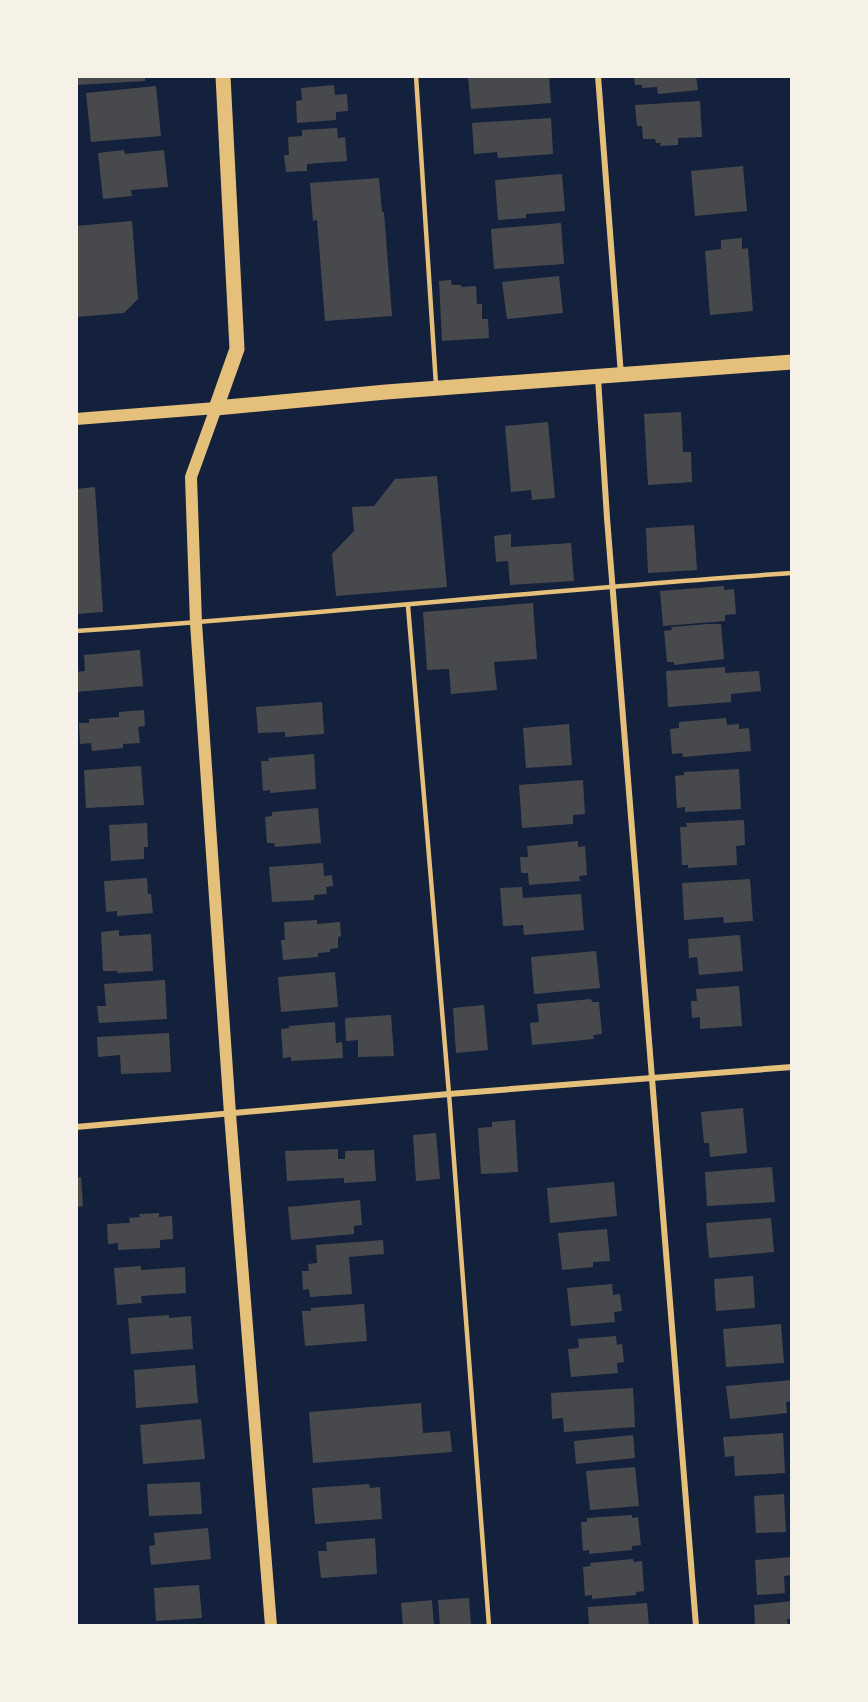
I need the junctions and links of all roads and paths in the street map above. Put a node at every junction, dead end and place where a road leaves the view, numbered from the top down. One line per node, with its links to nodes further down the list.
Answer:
1 (223, 76): 8 (main road)
2 (416, 76): 7 (lane)
3 (598, 76): 5 (street)
4 (792, 362): 5 (main road)
5 (621, 376): 6 (main road)
6 (598, 377): 7 (main road); 11 (street)
7 (436, 389): 8 (main road)
8 (216, 408): 9 (main road); 13 (main road)
9 (76, 419)
10 (792, 573): 11 (lane)
11 (614, 586): 12 (lane); 16 (street)
12 (408, 606): 13 (lane); 17 (lane)
13 (196, 623): 14 (lane); 18 (main road)
14 (76, 631)
15 (792, 1067): 16 (street)
16 (653, 1078): 17 (street); 22 (street)
17 (449, 1094): 18 (street); 21 (lane)
18 (230, 1114): 19 (street); 20 (main road)
19 (76, 1127)
20 (271, 1626)
21 (489, 1626)
22 (696, 1626)

